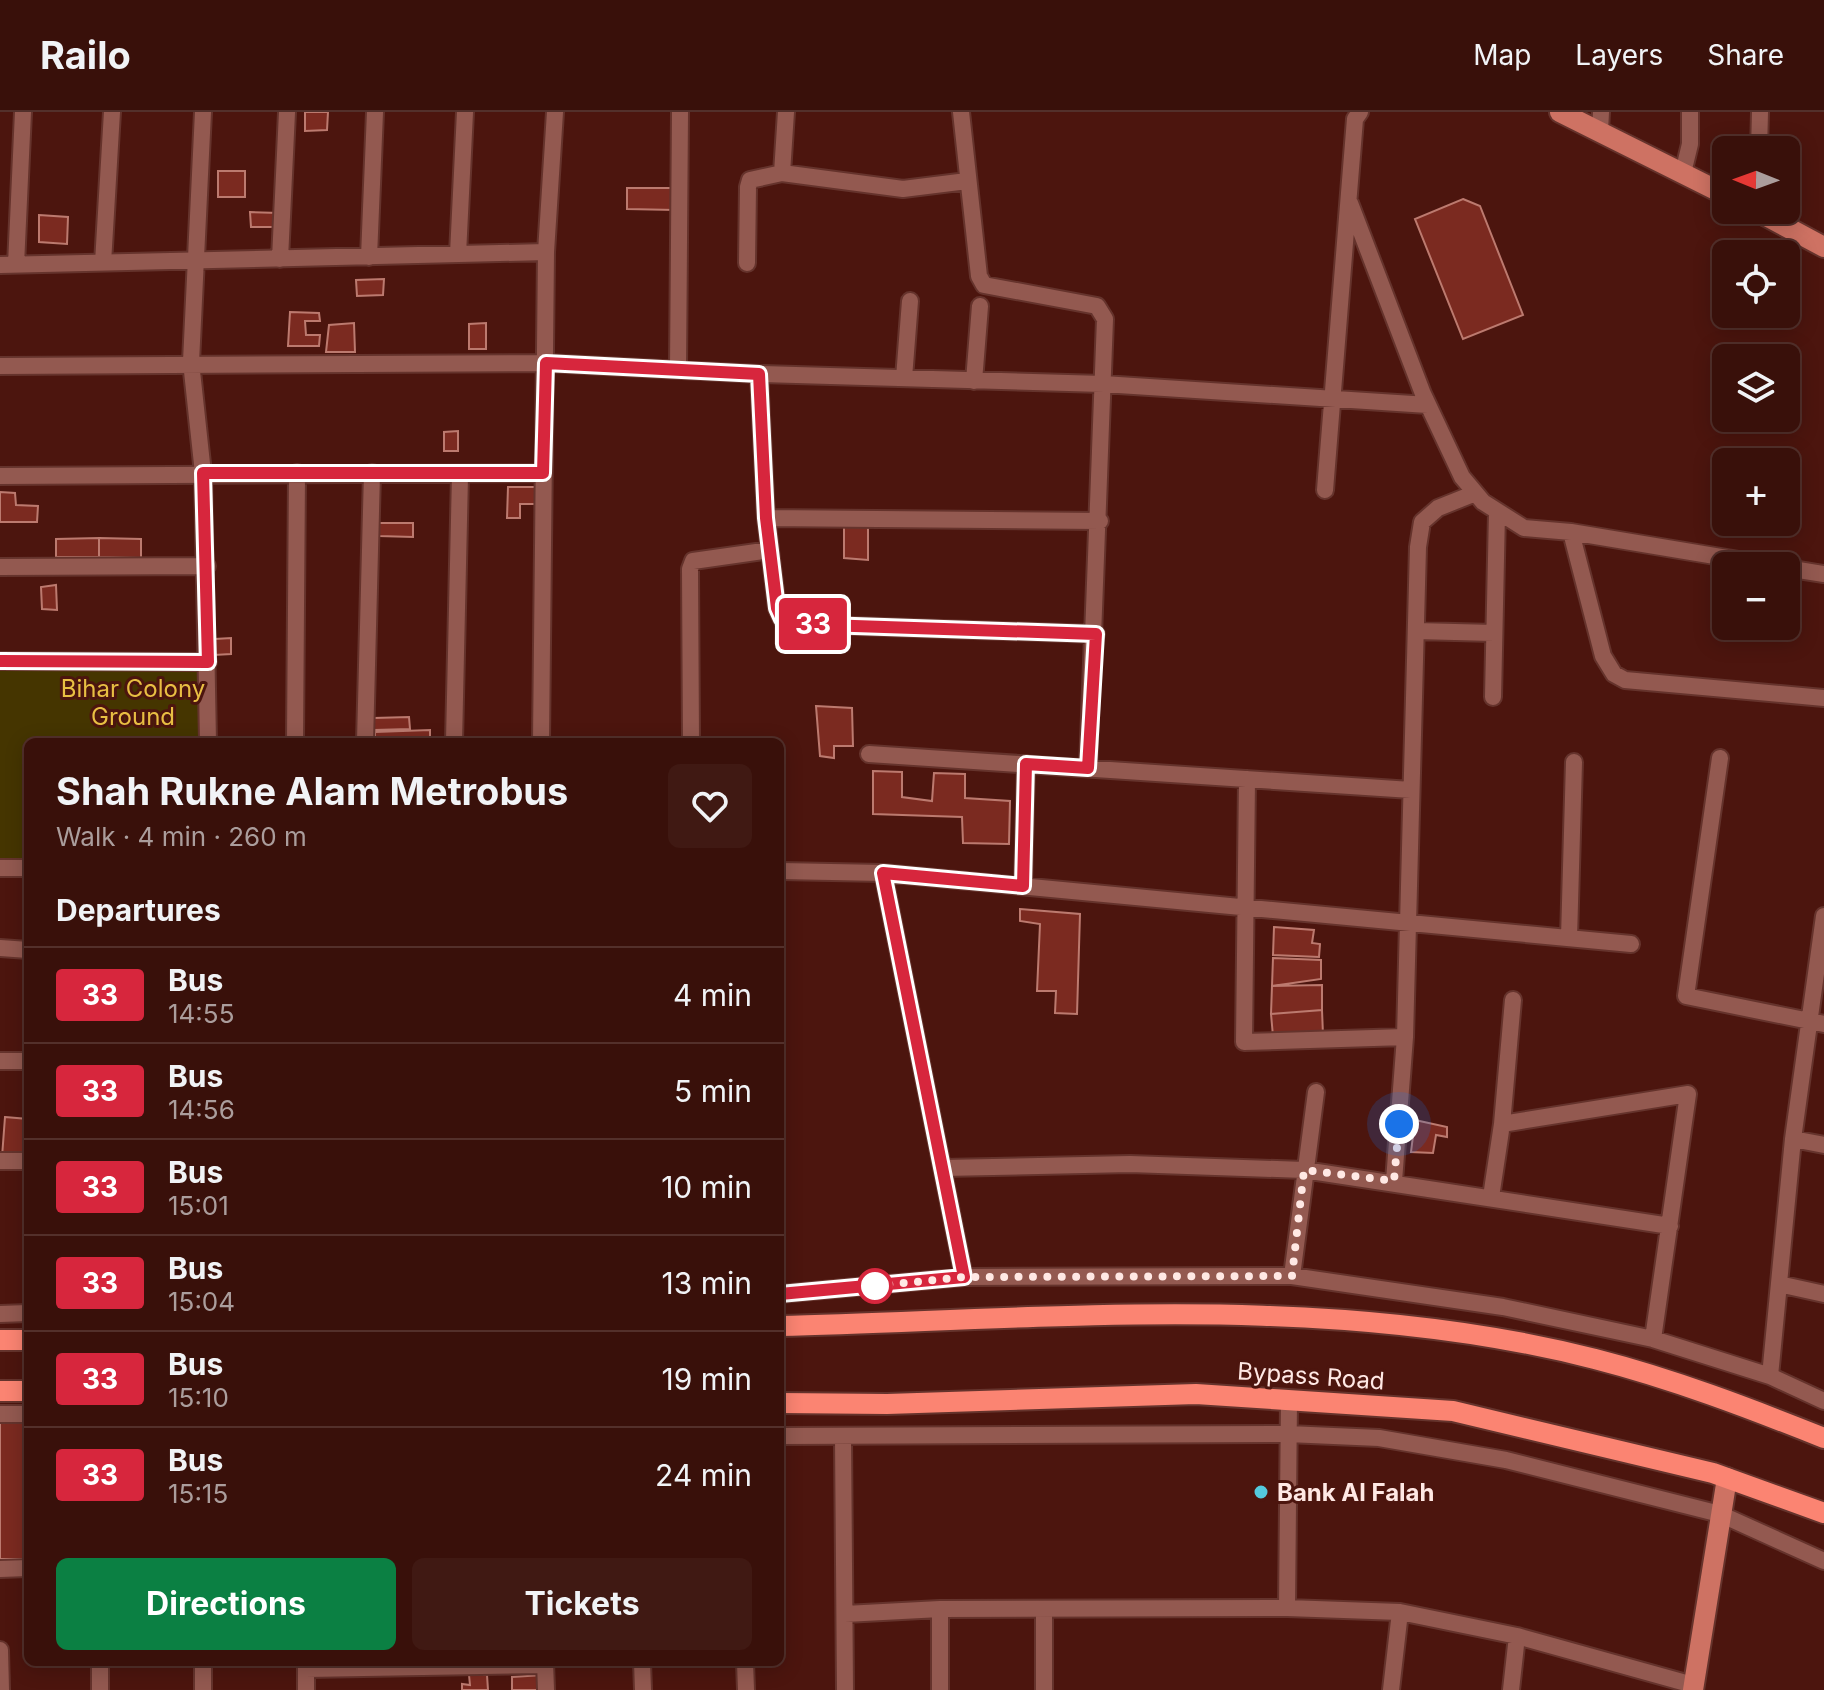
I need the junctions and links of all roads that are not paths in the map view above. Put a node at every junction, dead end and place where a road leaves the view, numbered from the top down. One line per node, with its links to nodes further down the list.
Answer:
1 (23, 112): 31 (street)
2 (112, 112): 29 (street)
3 (203, 112): 28 (street)
4 (287, 112): 27 (street)
5 (375, 112): 26 (street)
6 (465, 112): 25 (street)
7 (555, 112): 24 (street)
8 (680, 112): 37 (street)
9 (786, 112): 17 (street)
10 (961, 112): 19 (street)
11 (1360, 112): 21 (street)
12 (1560, 112): 15 (main road)
13 (1690, 112): 18 (street)
14 (1760, 112): 16 (street)
15 (1600, 122): 18 (main road)
16 (1759, 136)
17 (782, 173): 19 (street); 30 (street)
18 (1683, 173): 20 (main road)
19 (967, 181): 41 (street)
20 (1712, 188)
21 (1350, 203): 42 (street); 43 (street)
22 (1782, 224): 23 (main road)
23 (1824, 247)
24 (546, 252): 25 (street); 35 (street)
25 (458, 254): 26 (street)
26 (369, 257): 27 (street)
27 (280, 259): 28 (street)
28 (195, 261): 29 (street); 34 (street)
29 (103, 263): 31 (street)
30 (747, 263)
31 (8, 265)
32 (910, 301): 39 (street)
33 (980, 306): 40 (street)
34 (191, 362): 35 (street); 36 (street); 44 (street)
35 (546, 363): 37 (street); 47 (street)
36 (0, 366)
37 (678, 370): 38 (street)
38 (759, 374): 39 (street); 53 (street)
39 (904, 378): 40 (street)
40 (974, 381): 41 (street)
41 (1103, 384): 42 (street); 54 (street)
42 (1333, 399): 43 (street); 50 (street)
43 (1428, 405): 51 (street)
44 (203, 473): 45 (street); 49 (street); 58 (street)
45 (297, 473): 46 (street); 70 (street)
46 (372, 473): 48 (street); 71 (street)
47 (543, 473): 48 (street); 73 (street)
48 (460, 475): 72 (street)
49 (0, 476)
50 (1325, 490)
51 (1473, 494): 52 (street); 62 (street)
52 (1497, 512): 55 (street); 63 (street)
53 (766, 518): 54 (street); 56 (street)
54 (1100, 521): 64 (street)
55 (1571, 532): 57 (street); 68 (street)
56 (770, 550): 64 (street); 74 (street)
57 (1712, 556)
58 (207, 566): 59 (street); 66 (street)
59 (0, 567)
60 (1800, 570): 61 (street)
61 (1824, 574)
62 (1416, 631): 63 (street); 81 (street)
63 (1494, 633): 67 (street)
64 (1096, 634): 79 (street)
65 (0, 661): 66 (street)
66 (208, 662): 69 (street)
67 (1493, 697)
68 (1824, 698)
69 (208, 738)
70 (295, 738)
71 (365, 738)
72 (454, 738)
73 (541, 738)
74 (691, 738)
75 (869, 754): 78 (street)
76 (1720, 758): 95 (street)
77 (1574, 762): 90 (street)
78 (1026, 764): 79 (street); 86 (street)
79 (1088, 768): 80 (street)
80 (1247, 779): 81 (street); 87 (street)
81 (1411, 790): 89 (street)
82 (0, 868): 83 (street)
83 (24, 868)
84 (784, 871): 85 (street)
85 (883, 873): 86 (street); 105 (street)
86 (1023, 886): 87 (street)
87 (1245, 906): 89 (street); 96 (street)
88 (1824, 916): 95 (street)
89 (1407, 922): 90 (street); 96 (street)
90 (1569, 938): 91 (street)
91 (1631, 944)
92 (0, 948): 93 (street)
93 (24, 950)
94 (1513, 1000): 100 (street)
95 (1817, 1023): 101 (street)
96 (1405, 1037): 107 (street)
97 (0, 1061): 98 (street)
98 (24, 1061)
99 (1316, 1092): 106 (street)
100 (1502, 1124): 108 (street); 109 (street)
101 (1793, 1139): 102 (street); 112 (street)
102 (1824, 1145)
103 (0, 1161): 104 (street)
104 (24, 1161)
105 (943, 1168): 106 (street); 111 (street)
106 (1304, 1170): 107 (street); 110 (street)
107 (1394, 1181): 108 (street)
108 (1491, 1197): 109 (street)
109 (1670, 1226): 118 (street)
110 (1292, 1276): 111 (street); 118 (street)
111 (964, 1277): 113 (street)
112 (1779, 1284): 114 (street); 121 (street)
113 (784, 1294)
114 (1824, 1294)
115 (24, 1313): 116 (street)
116 (0, 1314)
117 (784, 1326): 132 (main road)
118 (1653, 1339): 121 (street)
119 (0, 1340): 120 (main road)
120 (24, 1340)
121 (1770, 1376): 125 (street)
122 (0, 1391): 123 (main road)
123 (24, 1391)
124 (1289, 1400): 126 (main road, Bypass Road); 129 (street); 133 (main road, Bypass Road)
125 (1824, 1401)
126 (784, 1403)
127 (0, 1414): 128 (street)
128 (24, 1414)
129 (1288, 1434): 131 (street); 135 (street); 139 (street)
130 (784, 1436): 131 (street)
131 (843, 1437): 143 (street)
132 (1824, 1438)
133 (1727, 1478): 134 (main road, Bypass Road); 135 (main road)
134 (1824, 1513)
135 (1720, 1514): 136 (street); 152 (main road)
136 (1824, 1561)
137 (24, 1568): 138 (street)
138 (0, 1569)
139 (1287, 1608): 141 (street); 142 (street)
140 (940, 1609): 141 (street); 143 (street); 161 (street)
141 (1044, 1609): 162 (street)
142 (1400, 1612): 144 (street); 163 (street)
143 (845, 1614): 160 (street)
144 (1517, 1636): 152 (street); 164 (street)
145 (0, 1650): 153 (street)
146 (100, 1666): 154 (street)
147 (203, 1666): 155 (street)
148 (306, 1666): 156 (street)
149 (545, 1666): 157 (street)
150 (642, 1666): 158 (street)
151 (745, 1666): 159 (street)
152 (1693, 1687)
153 (1, 1690)
154 (100, 1690)
155 (203, 1690)
156 (306, 1690)
157 (546, 1690)
158 (643, 1690)
159 (746, 1690)
160 (845, 1690)
161 (940, 1690)
162 (1044, 1690)
163 (1391, 1690)
164 (1511, 1690)

